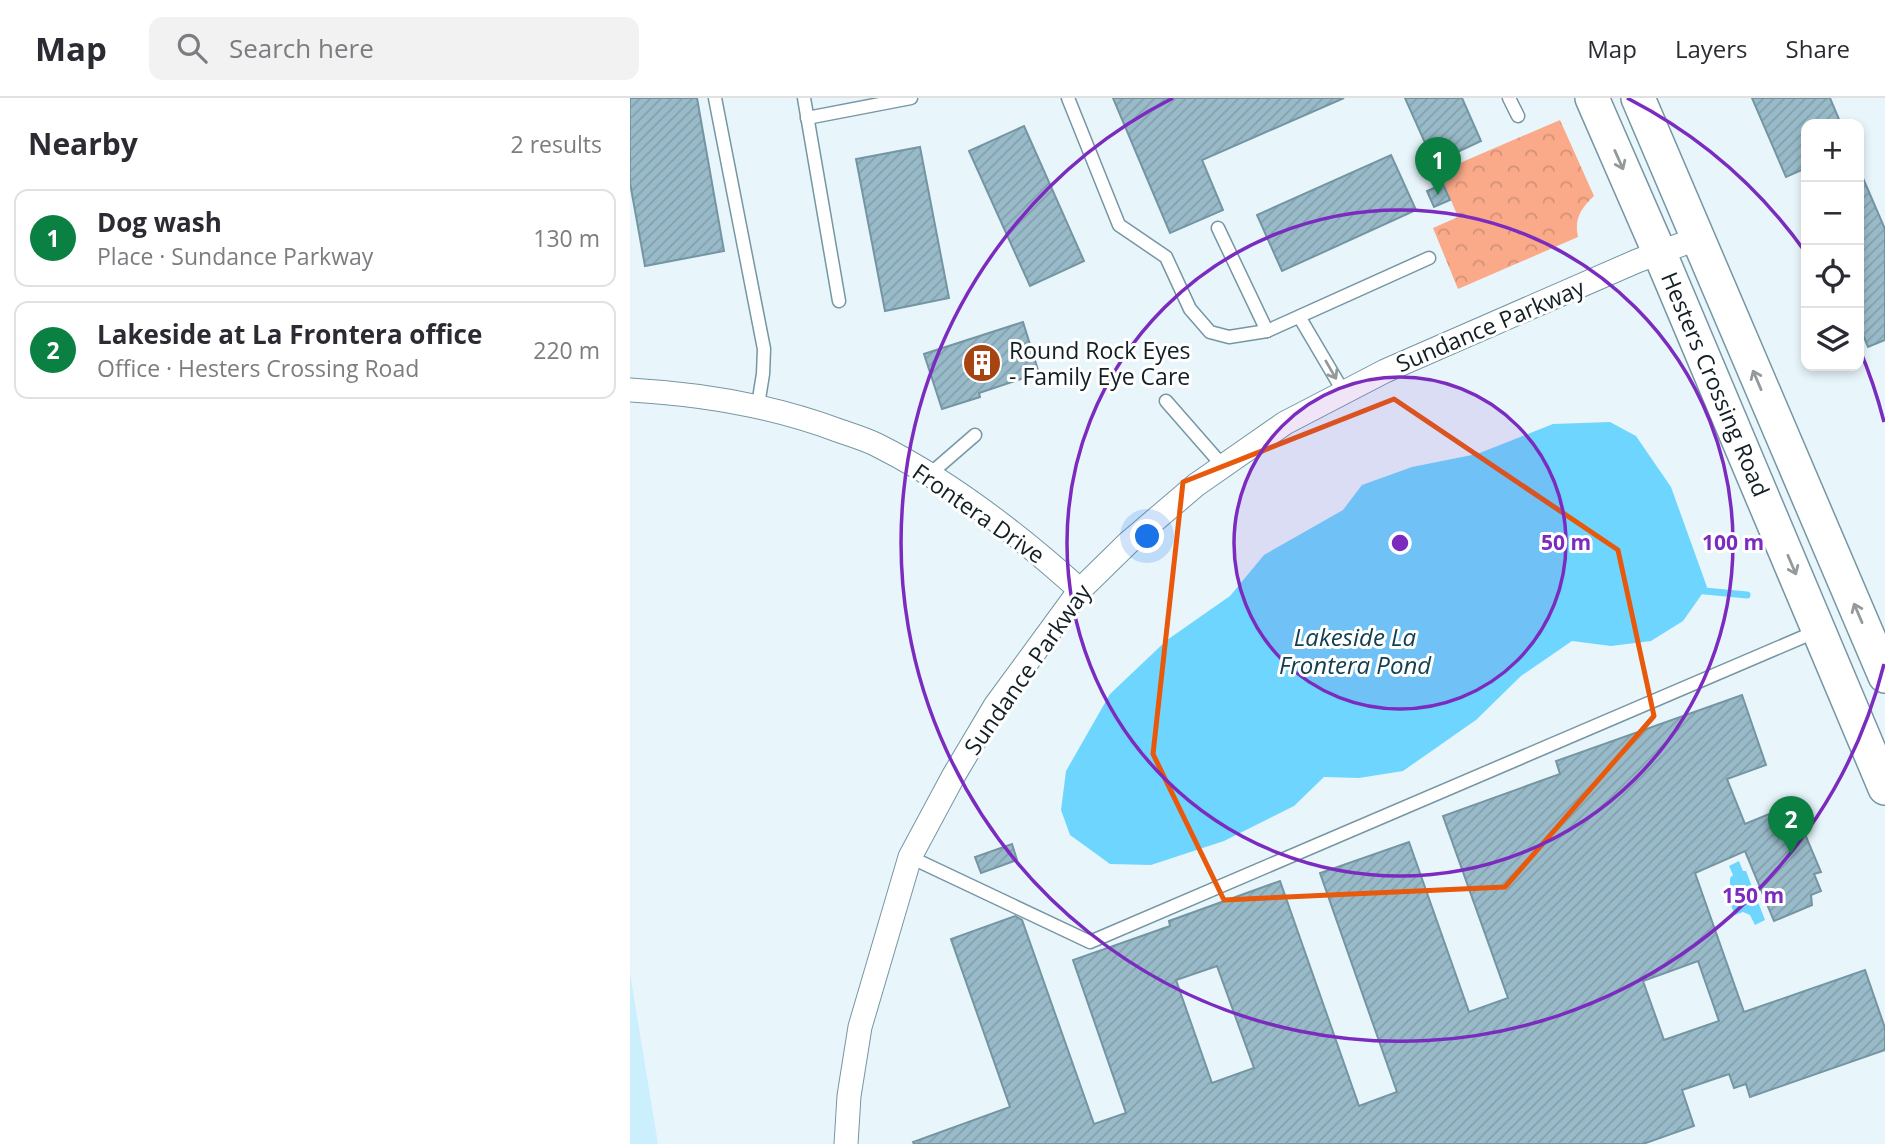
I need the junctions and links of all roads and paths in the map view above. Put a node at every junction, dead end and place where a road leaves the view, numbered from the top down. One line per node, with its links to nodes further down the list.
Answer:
1 (715, 98): 20 (lane)
2 (804, 98): 9 (lane)
3 (911, 98): 9 (lane)
4 (1068, 98): 16 (lane)
5 (1509, 98): 8 (lane)
6 (1592, 98): 12 (street, Hesters Crossing Road, one-way to 12)
7 (1638, 98): 11 (street, Hesters Crossing Road)
8 (1518, 117)
9 (807, 118): 14 (lane)
10 (1218, 228): 16 (lane)
11 (1696, 239): 12 (street, Sundance Parkway); 26 (street, Hesters Crossing Road, one-way to 11)
12 (1660, 254): 18 (street, Sundance Parkway); 25 (street, Hesters Crossing Road, one-way to 25)
13 (1429, 258): 15 (lane)
14 (839, 301)
15 (1300, 318): 16 (lane); 18 (lane, one-way to 18)
16 (1267, 331)
17 (630, 390): 20 (street, Frontera Drive)
18 (1343, 391): 22 (street, Sundance Parkway)
19 (1166, 401): 22 (lane)
20 (758, 405): 23 (street, Frontera Drive)
21 (975, 435): 23 (lane)
22 (1222, 465): 24 (street, Sundance Parkway)
23 (930, 474): 24 (street, Frontera Drive)
24 (1080, 590): 28 (street, Sundance Parkway)
25 (1820, 630): 27 (street, Hesters Crossing Road); 28 (lane)
26 (1885, 676)
27 (1885, 788)
28 (910, 857): 29 (street, Sundance Parkway)
29 (846, 1144)

